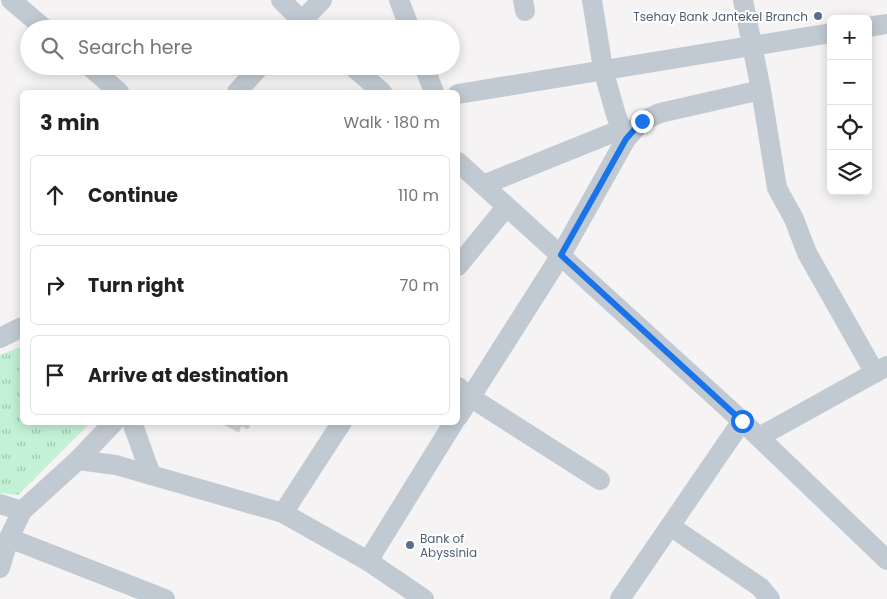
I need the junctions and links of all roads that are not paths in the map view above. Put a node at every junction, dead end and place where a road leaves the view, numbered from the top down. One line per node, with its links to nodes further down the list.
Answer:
1 (11, 0): 7 (street)
2 (281, 0): 8 (street)
3 (322, 0): 9 (street)
4 (399, 0): 10 (street)
5 (592, 0): 15 (street)
6 (743, 0): 14 (street)
7 (34, 20)
8 (297, 20)
9 (307, 20)
10 (407, 20)
11 (887, 24): 12 (street)
12 (872, 26)
13 (827, 34): 14 (street)
14 (752, 46): 15 (street); 24 (street)
15 (603, 69): 25 (street); 26 (street)
16 (99, 75): 20 (street)
17 (252, 75): 21 (street)
18 (362, 75): 22 (street)
19 (427, 75): 23 (street)
20 (117, 90)
21 (239, 90)
22 (380, 90)
23 (433, 90)
24 (761, 90): 26 (street); 34 (street)
25 (460, 94)
26 (624, 134): 28 (street); 30 (street)
27 (460, 165): 28 (street)
28 (483, 185): 29 (street)
29 (506, 207): 30 (street); 31 (street)
30 (561, 255): 35 (street); 37 (street)
31 (460, 264)
32 (20, 328): 33 (street)
33 (0, 338)
34 (881, 369): 42 (street)
35 (464, 392): 36 (street); 45 (street)
36 (460, 409)
37 (742, 421): 42 (street); 49 (street)
38 (111, 425): 43 (street)
39 (133, 425): 44 (street)
40 (340, 425): 48 (street)
41 (452, 425): 52 (street)
42 (759, 437): 51 (street)
43 (78, 460): 44 (street); 47 (street)
44 (152, 475): 48 (street)
45 (600, 480)
46 (0, 504): 47 (street)
47 (22, 511): 50 (street)
48 (283, 513): 52 (street)
49 (670, 526): 56 (street); 57 (street)
50 (9, 538): 53 (street); 54 (street)
51 (887, 560)
52 (368, 561): 55 (street)
53 (0, 568)
54 (165, 599)
55 (424, 599)
56 (620, 599)
57 (770, 599)

